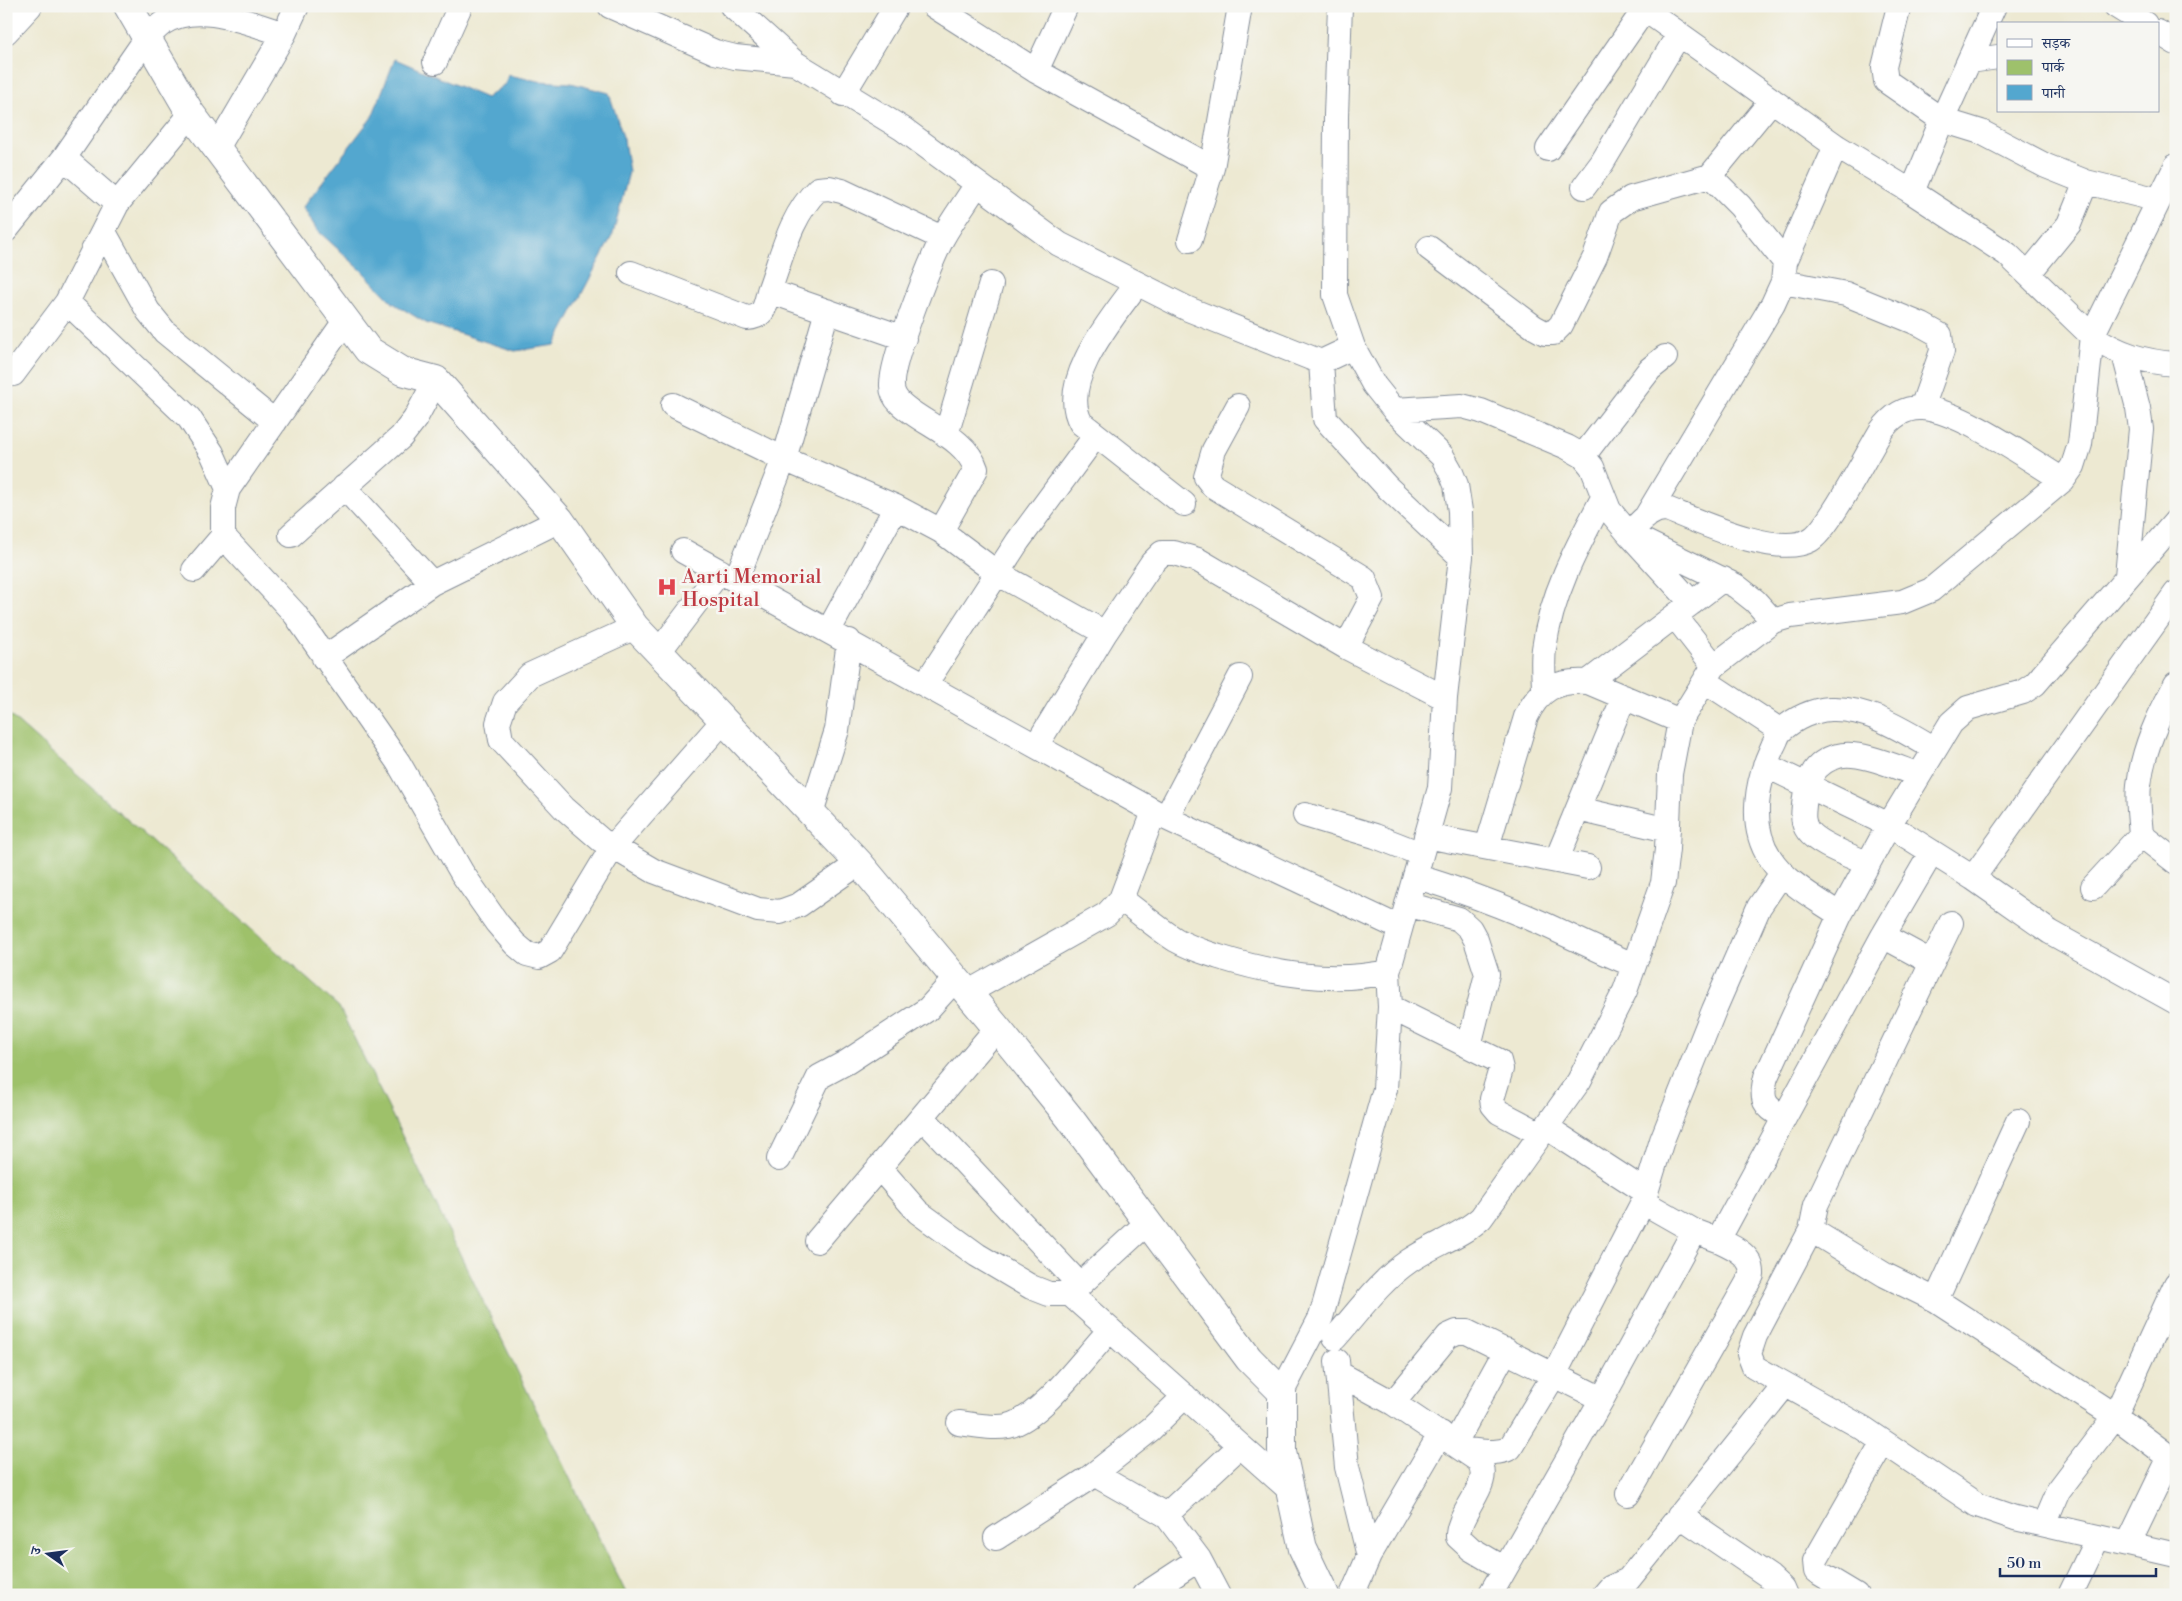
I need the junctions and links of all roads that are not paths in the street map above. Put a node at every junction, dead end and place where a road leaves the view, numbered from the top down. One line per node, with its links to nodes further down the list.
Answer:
1 (30, 6): 18 (street)
2 (128, 6): 22 (street)
3 (297, 6): 20 (street)
4 (460, 6): 26 (street)
5 (610, 6): 27 (street)
6 (732, 6): 27 (street)
7 (896, 6): 29 (street)
8 (934, 6): 28 (street)
9 (1066, 6): 28 (street)
10 (1240, 6): 38 (street)
11 (1340, 6): 62 (street)
12 (1899, 6): 32 (street)
13 (1994, 6): 25 (street)
14 (2118, 7): 17 (street)
15 (1642, 8): 21 (street); 34 (street)
16 (183, 11): 20 (street); 22 (street)
17 (2142, 22)
18 (6, 32)
19 (2160, 33): 23 (street)
20 (284, 34): 35 (street)
21 (1679, 34): 30 (street); 42 (street)
22 (146, 39): 31 (street); 36 (street)
23 (2176, 43)
24 (1997, 57): 25 (street)
25 (1970, 61): 32 (street)
26 (434, 62)
27 (795, 62): 29 (street)
28 (1036, 71): 38 (street)
29 (843, 94): 41 (street)
30 (1772, 100): 33 (street); 39 (street)
31 (191, 114): 35 (street); 45 (street)
32 (1942, 120): 40 (street); 43 (street)
33 (1836, 146): 43 (street); 51 (street)
34 (1548, 149)
35 (216, 150): 59 (street)
36 (64, 158): 45 (street); 46 (street)
37 (2176, 166): 44 (street)
38 (1212, 168): 49 (street)
39 (1710, 176): 50 (street); 51 (street)
40 (2086, 182): 44 (street); 53 (street)
41 (977, 184): 48 (street); 55 (street)
42 (1584, 188)
43 (1912, 192): 53 (street)
44 (2160, 200): 60 (street)
45 (117, 204): 47 (street)
46 (6, 230)
47 (104, 232): 57 (street); 73 (street)
48 (942, 238): 56 (street); 61 (street)
49 (1190, 240)
50 (1429, 248)
51 (1784, 272): 71 (street); 84 (street)
52 (630, 273): 56 (street)
53 (2029, 273): 60 (street)
54 (992, 284): 74 (street)
55 (1137, 284): 65 (street); 75 (street)
56 (769, 291): 58 (street)
57 (67, 302): 67 (street); 80 (street)
58 (827, 312): 61 (street); 77 (street)
59 (345, 321): 68 (street); 73 (street)
60 (2092, 336): 63 (street); 78 (street)
61 (904, 338): 74 (street)
62 (1353, 347): 65 (street); 72 (street)
63 (2124, 354): 66 (street); 96 (street)
64 (1665, 357): 76 (street)
65 (1321, 362): 92 (street)
66 (2176, 364)
67 (13, 374)
68 (436, 380): 79 (street); 85 (street)
69 (673, 405): 77 (street)
70 (1238, 406): 106 (street)
71 (1922, 408): 78 (street); 84 (street)
72 (1394, 410): 76 (street); 92 (street)
73 (275, 422): 80 (street)
74 (946, 435): 87 (street)
75 (1096, 435): 82 (street); 94 (street)
76 (1583, 456): 81 (street)
77 (784, 459): 83 (street); 95 (street)
78 (2063, 480): 101 (street)
79 (344, 487): 89 (street); 98 (street)
80 (228, 490): 90 (street)
81 (1603, 498): 88 (street); 114 (street)
82 (1184, 504)
83 (896, 507): 87 (street); 103 (street)
84 (1646, 517): 88 (street)
85 (560, 520): 98 (street); 102 (street)
86 (2176, 522): 96 (street)
87 (940, 531): 94 (street)
88 (1629, 534): 97 (street); 100 (street)
89 (291, 535)
90 (223, 536): 93 (street); 108 (street)
91 (683, 551): 95 (street)
92 (1461, 557): 116 (street)
93 (194, 570)
94 (997, 573): 104 (street); 112 (street)
95 (728, 575): 103 (street); 107 (street)
96 (2127, 576): 121 (street)
97 (1722, 579): 100 (street); 101 (street)
98 (432, 583): 108 (street)
99 (2176, 593): 142 (street)
100 (1683, 609): 109 (street); 111 (street)
101 (1773, 621): 109 (street)
102 (635, 627): 107 (street); 133 (street)
103 (829, 630): 105 (street)
104 (1105, 633): 106 (street); 120 (street)
105 (849, 641): 112 (street); 126 (street)
106 (1346, 647): 116 (street)
107 (658, 653): 117 (street)
108 (324, 658): 133 (street)
109 (1709, 674): 118 (street); 119 (street)
110 (1240, 677): 127 (street)
111 (1588, 682): 114 (street); 115 (street)
112 (926, 684): 120 (street)
113 (2176, 684): 131 (street)
114 (1544, 691): 132 (street)
115 (1624, 697): 118 (street); 125 (street)
116 (1445, 698): 135 (street)
117 (723, 721): 126 (street); 133 (street)
118 (1680, 721): 130 (street)
119 (1781, 730): 121 (street); 122 (street)
120 (1036, 746): 127 (street)
121 (1935, 749): 123 (street)
122 (1765, 765): 124 (street); 141 (street)
123 (1919, 775): 124 (street); 129 (street)
124 (1806, 785): 129 (street); 139 (street)
125 (1578, 809): 130 (street); 136 (street)
126 (811, 813): 138 (street)
127 (1160, 815): 144 (street); 148 (street)
128 (1305, 815): 135 (street)
129 (1889, 826): 134 (street); 139 (street)
130 (1668, 830): 151 (street)
131 (2141, 835): 137 (street); 143 (street)
132 (1486, 847): 135 (street); 136 (street)
133 (612, 848): 138 (street)
134 (1932, 852): 142 (street); 149 (street)
135 (1421, 855): 145 (street); 151 (street)
136 (1557, 860): 140 (street)
137 (2176, 862)
138 (859, 863): 153 (street)
139 (1868, 864): 146 (street)
140 (1588, 867)
141 (1782, 873): 146 (street); 164 (street)
142 (1973, 878): 154 (street)
143 (2093, 887)
144 (1121, 899): 152 (street); 153 (street)
145 (1407, 904): 148 (street); 157 (street)
146 (1840, 915): 159 (street)
147 (1951, 923): 150 (street)
148 (1400, 928): 152 (street)
149 (1883, 936): 150 (street); 159 (street)
150 (1931, 962): 166 (street)
151 (1634, 965): 161 (street)
152 (1388, 972): 155 (street)
153 (962, 986): 156 (street); 162 (street)
154 (2176, 1002)
155 (1390, 1007): 157 (street); 170 (street)
156 (996, 1028): 158 (street); 165 (street)
157 (1469, 1046): 161 (street)
158 (922, 1117): 163 (street); 172 (street)
159 (1784, 1117): 168 (street)
160 (2018, 1121): 173 (street)
161 (1543, 1131): 164 (street); 175 (street)
162 (780, 1159)
163 (879, 1168): 169 (street); 172 (street)
164 (1645, 1197): 167 (street); 178 (street)
165 (1148, 1222): 172 (street); 180 (street)
166 (1811, 1230): 173 (street); 179 (street)
167 (1694, 1231): 168 (street); 182 (street)
168 (1718, 1240): 192 (street)
169 (817, 1241)
170 (1333, 1275): 175 (street); 180 (street)
171 (2176, 1284): 184 (street)
172 (1075, 1290): 174 (street)
173 (1936, 1300): 184 (street)
174 (1110, 1330): 181 (street); 185 (street)
175 (1335, 1338): 177 (street)
176 (1506, 1350): 178 (street); 183 (street); 186 (street)
177 (1338, 1373): 183 (street); 200 (street)
178 (1554, 1375): 182 (street); 186 (street)
179 (1785, 1385): 187 (street); 194 (street)
180 (1282, 1392): 191 (street)
181 (1185, 1396): 188 (street); 190 (street)
182 (1602, 1399): 202 (street)
183 (1393, 1402): 186 (street)
184 (2115, 1416): 189 (street); 195 (street)
185 (959, 1423)
186 (1454, 1442): 200 (street); 202 (street)
187 (1883, 1442): 195 (street); 211 (street)
188 (1240, 1446): 191 (street); 193 (street)
189 (2173, 1460): 198 (street)
190 (1094, 1474): 193 (street); 197 (street)
191 (1290, 1490): 206 (street)
192 (1628, 1494)
193 (1166, 1515): 201 (street)
194 (1679, 1515): 203 (street); 210 (street)
195 (2044, 1524): 196 (street)
196 (2098, 1537): 198 (street); 212 (street)
197 (996, 1538)
198 (2129, 1542): 199 (street)
199 (2176, 1555)
200 (1369, 1556): 207 (street)
201 (1199, 1559): 204 (street); 205 (street)
202 (1505, 1569): 208 (street)
203 (1634, 1587): 209 (street)
204 (1144, 1595)
205 (1218, 1595)
206 (1325, 1595)
207 (1352, 1595)
208 (1490, 1595)
209 (1604, 1595)
210 (1785, 1595)
211 (1856, 1595)
212 (2070, 1595)

